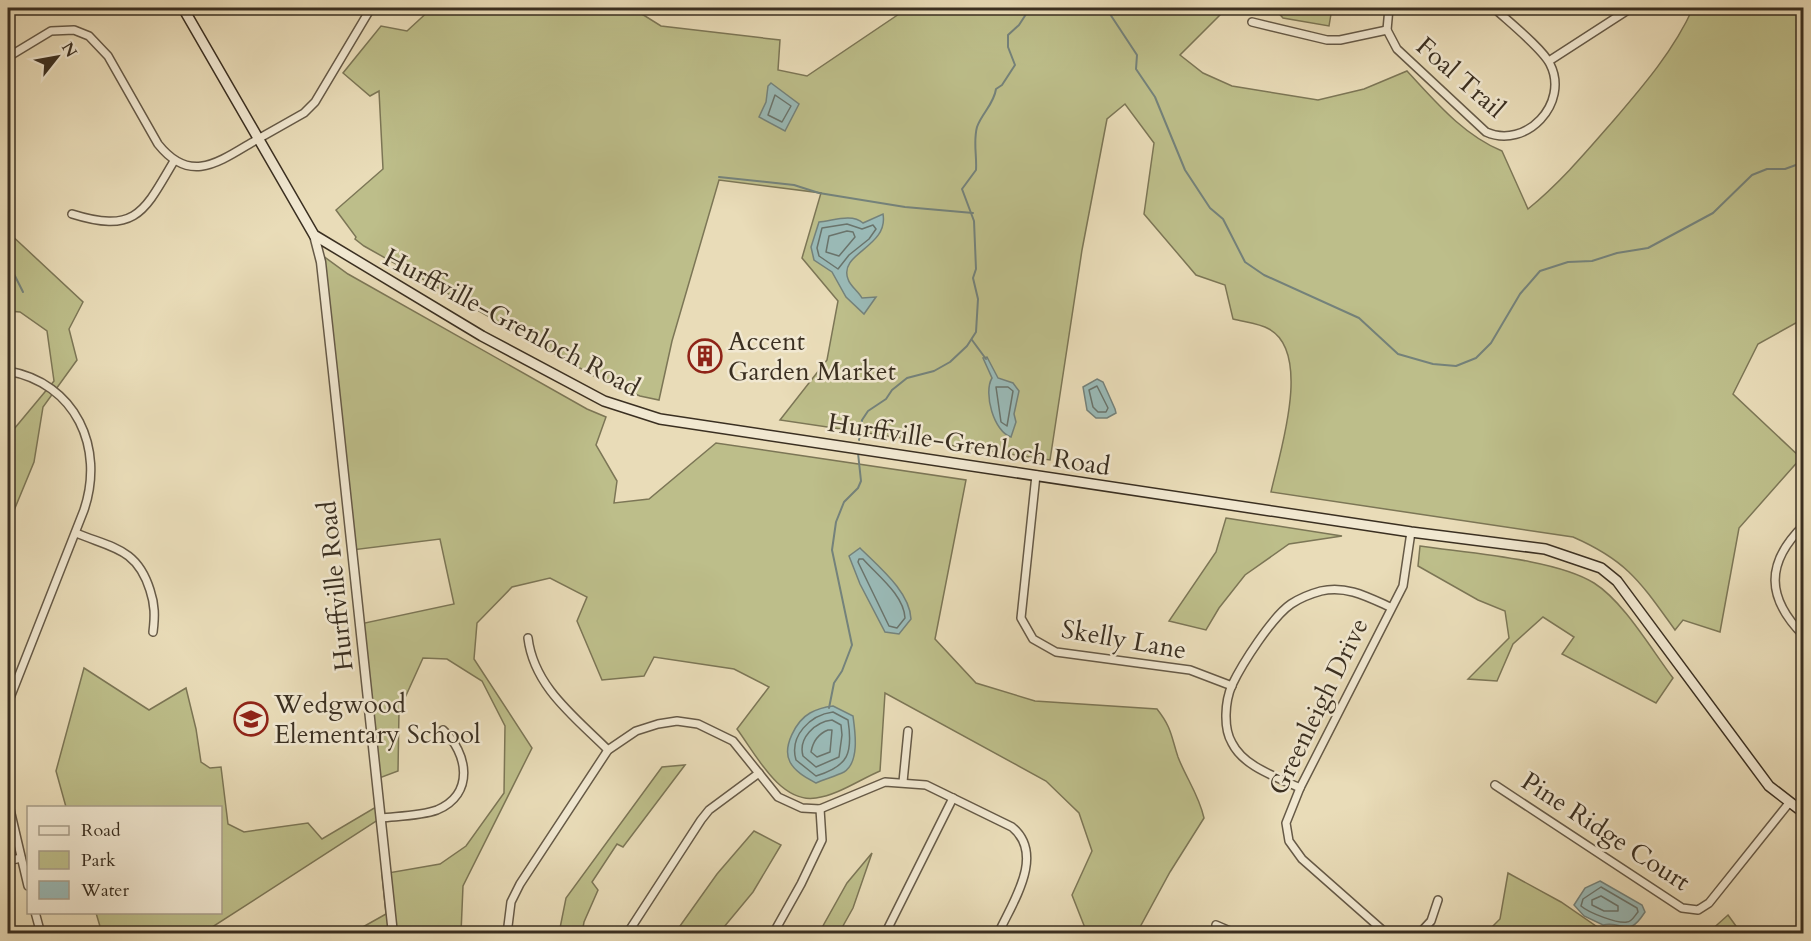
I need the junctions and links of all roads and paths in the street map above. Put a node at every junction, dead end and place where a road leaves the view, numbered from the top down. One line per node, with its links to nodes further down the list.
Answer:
1 (183, 8): 10 (main road, Hurffville-Grenloch Road)
2 (371, 8): 10 (street)
3 (1389, 8): 7 (street, Foal Trail)
4 (1494, 8): 9 (street)
5 (1631, 8): 9 (street)
6 (1252, 22): 7 (street)
7 (1388, 30): 9 (street, Foal Trail)
8 (8, 57): 11 (street)
9 (1549, 61)
10 (258, 139): 11 (street); 13 (main road, Hurffville-Grenloch Road)
11 (174, 161): 12 (street)
12 (72, 214)
13 (314, 235): 15 (main road, Hurffville-Grenloch Road); 37 (street, Hurffville Road)
14 (8, 371): 18 (street)
15 (1036, 475): 17 (main road, Hurffville-Grenloch Road); 23 (street, Skelly Lane)
16 (1803, 525): 21 (street)
17 (1411, 532): 19 (street, Greenleigh Drive); 34 (main road, Hurffville-Grenloch Road)
18 (76, 533): 20 (street); 24 (street)
19 (1390, 608): 23 (street); 31 (street, Greenleigh Drive)
20 (153, 632)
21 (1803, 636)
22 (528, 638): 27 (street)
23 (1232, 686): 31 (street)
24 (8, 703)
25 (443, 730): 37 (street)
26 (908, 731): 29 (street)
27 (608, 750): 28 (street); 46 (street)
28 (759, 773): 35 (street); 47 (street)
29 (903, 782): 32 (street); 35 (street)
30 (1495, 785): 34 (street, Pine Ridge Court)
31 (1300, 788): 52 (street, Greenleigh Drive)
32 (953, 798): 49 (street); 50 (street)
33 (8, 801): 38 (street)
34 (1789, 803): 36 (main road, Hurffville-Grenloch Road)
35 (820, 809): 48 (street)
36 (1803, 813)
37 (381, 818): 45 (street, Hurffville Road)
38 (21, 858): 39 (street); 40 (street)
39 (8, 861)
40 (27, 882)
41 (1438, 900): 53 (street)
42 (35, 914): 44 (street)
43 (1216, 925): 51 (street)
44 (40, 933)
45 (393, 933)
46 (507, 933)
47 (627, 933)
48 (773, 933)
49 (885, 933)
50 (998, 933)
51 (1237, 933)
52 (1387, 933)
53 (1419, 933)

